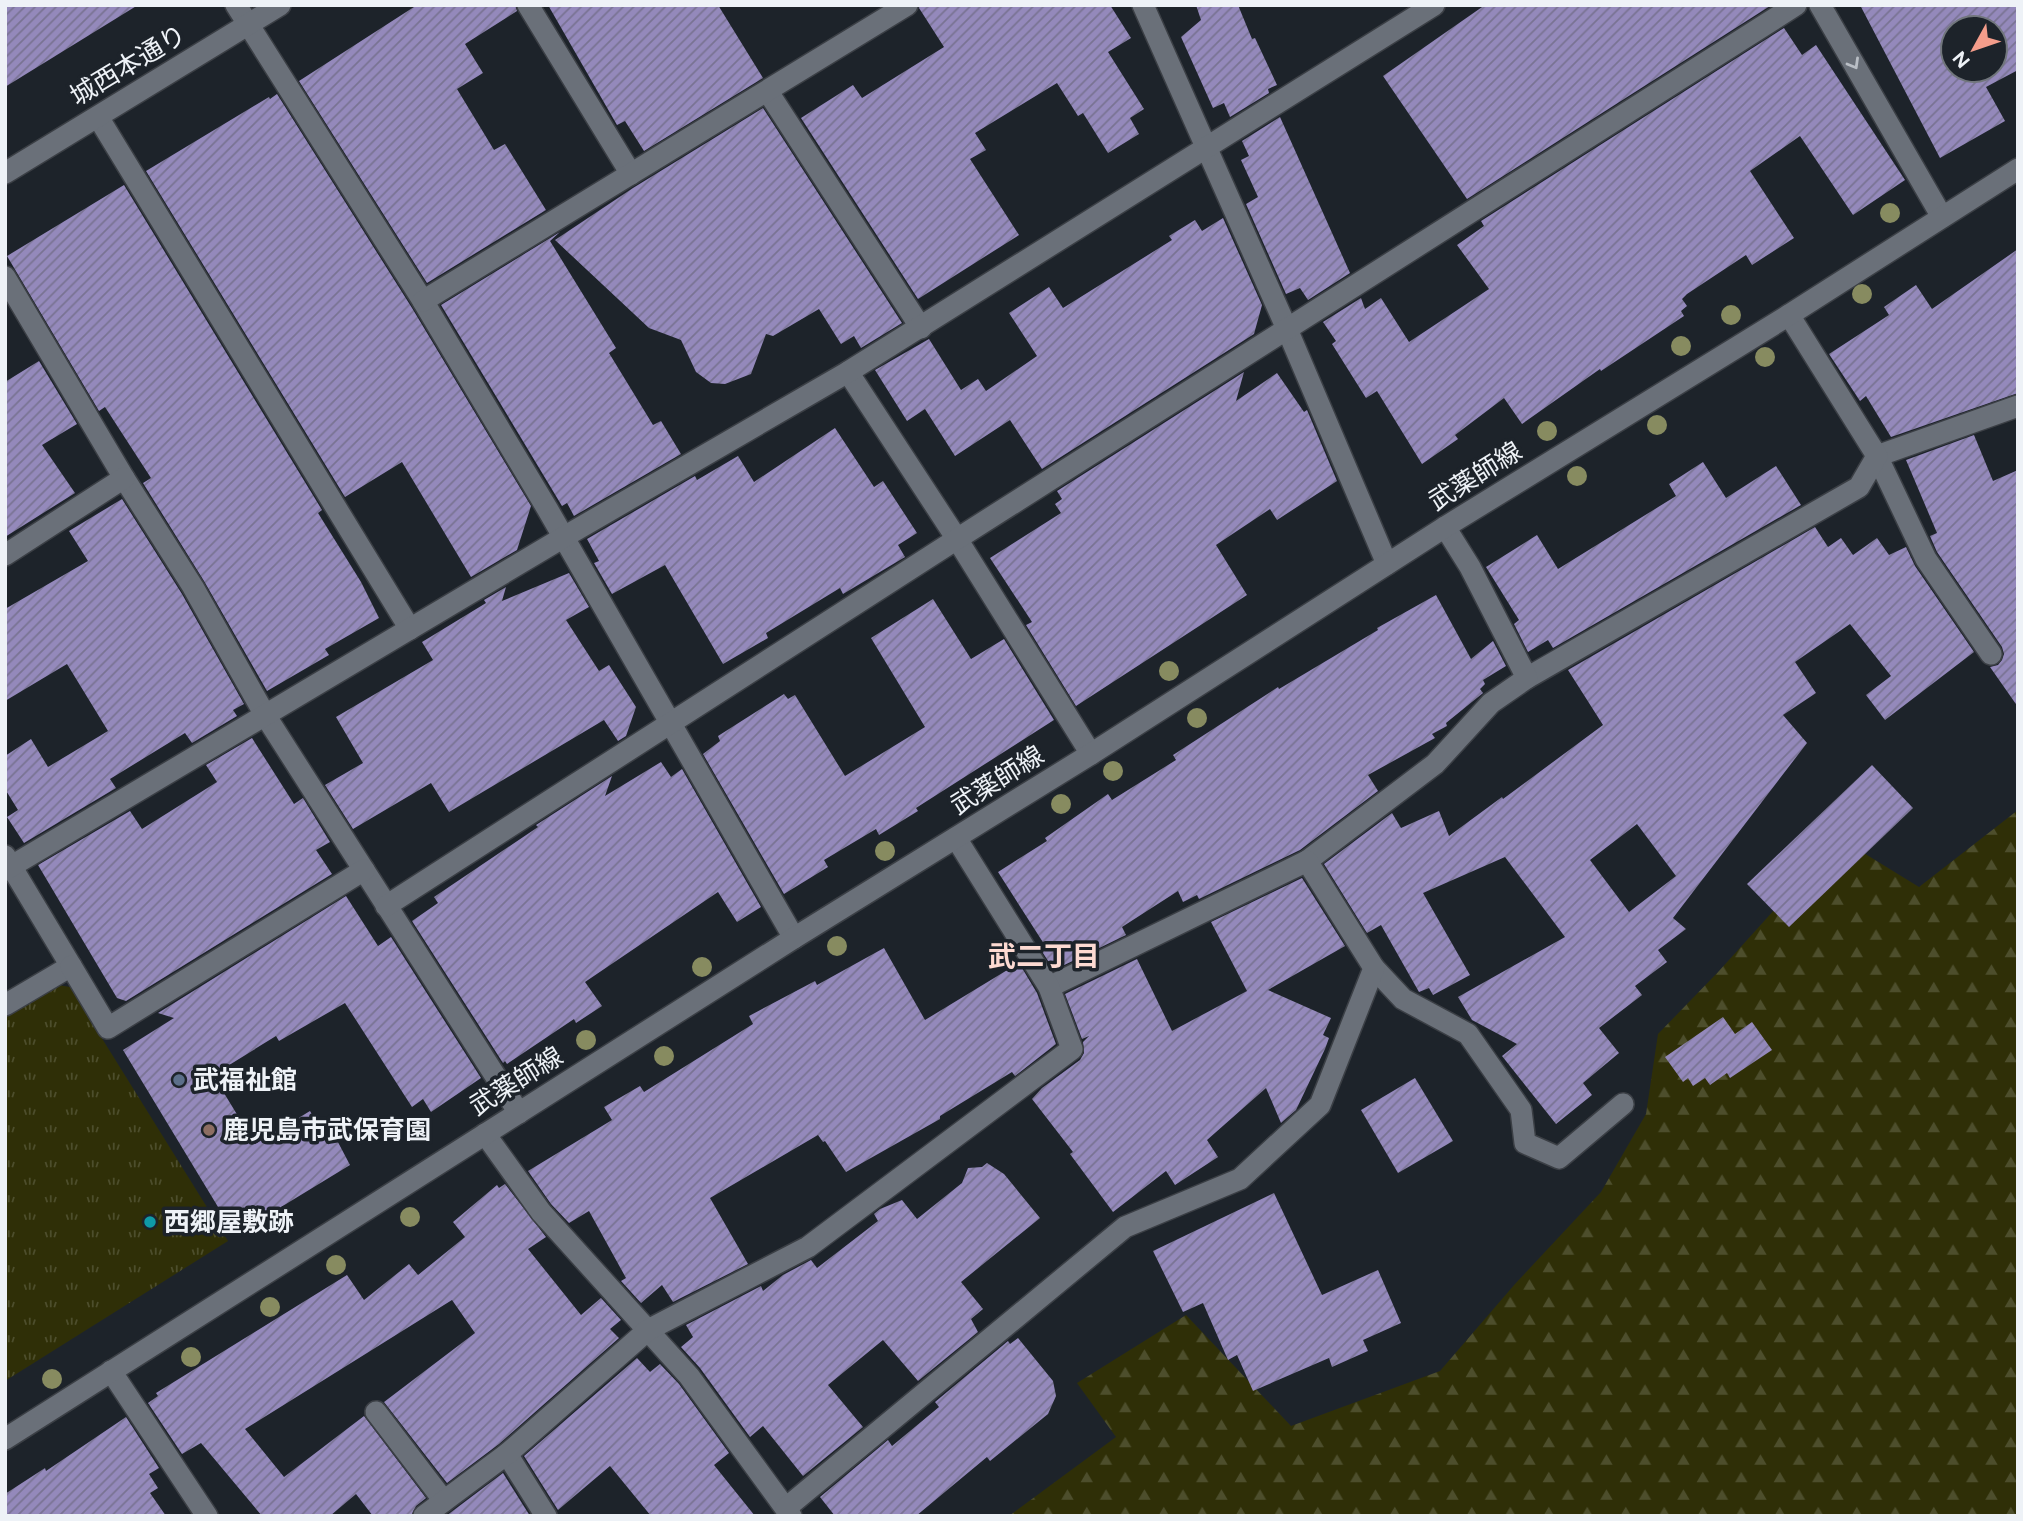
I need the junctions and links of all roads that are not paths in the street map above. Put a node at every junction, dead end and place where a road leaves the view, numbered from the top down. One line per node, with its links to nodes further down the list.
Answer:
1 (236, 5): 9 (street)
2 (281, 5): 9 (street, 城西本通り)
3 (528, 5): 15 (street)
4 (907, 5): 10 (street)
5 (1143, 5): 12 (street)
6 (1434, 5): 12 (street)
7 (1796, 5): 21 (street)
8 (1824, 7): 16 (street, one-way to 16)
9 (248, 25): 11 (street, 城西本通り); 18 (street)
10 (768, 92): 15 (street); 20 (street)
11 (98, 117): 13 (street, 城西本通り); 31 (street)
12 (1206, 150): 20 (street); 21 (street)
13 (7, 168)
14 (2018, 169): 16 (street, 武薬師線)
15 (631, 174): 18 (street)
16 (1942, 217): 19 (street, 武薬師線)
17 (5, 277): 25 (street)
18 (423, 301): 27 (street)
19 (1789, 315): 24 (street); 26 (street, 武薬師線)
20 (921, 328): 22 (street)
21 (1287, 329): 28 (street); 30 (street)
22 (848, 372): 27 (street); 28 (street)
23 (2018, 406): 24 (street)
24 (1877, 456): 32 (street); 33 (street)
25 (124, 478): 29 (street); 34 (street)
26 (1445, 527): 30 (street, 武薬師線); 33 (street)
27 (564, 537): 31 (street); 35 (street)
28 (957, 539): 35 (street); 36 (street)
29 (5, 555)
30 (1387, 564): 36 (street, 武薬師線)
31 (410, 629): 34 (street)
32 (1991, 654)
33 (1527, 678): 38 (street)
34 (265, 715): 39 (street); 40 (street)
35 (670, 724): 41 (street); 42 (street)
36 (1091, 754): 37 (street, 武薬師線)
37 (956, 838): 42 (street, 武薬師線); 45 (street)
38 (1307, 861): 44 (street); 45 (street)
39 (7, 864): 43 (street)
40 (364, 870): 41 (street); 43 (street)
41 (386, 906): 48 (street)
42 (794, 938): 48 (street, 武薬師線)
43 (71, 966): 46 (street)
44 (1374, 968): 47 (street); 56 (street)
45 (1049, 988): 50 (street)
46 (5, 1005)
47 (1623, 1104)
48 (519, 1113): 49 (street, 武薬師線)
49 (485, 1134): 50 (street); 51 (street, 武薬師線)
50 (648, 1330): 54 (street); 56 (street)
51 (111, 1371): 53 (street, 武薬師線); 57 (street)
52 (376, 1412): 55 (street)
53 (5, 1438)
54 (507, 1454): 55 (street); 59 (street)
55 (444, 1501): 58 (street)
56 (789, 1512)
57 (207, 1516)
58 (424, 1516)
59 (546, 1516)

